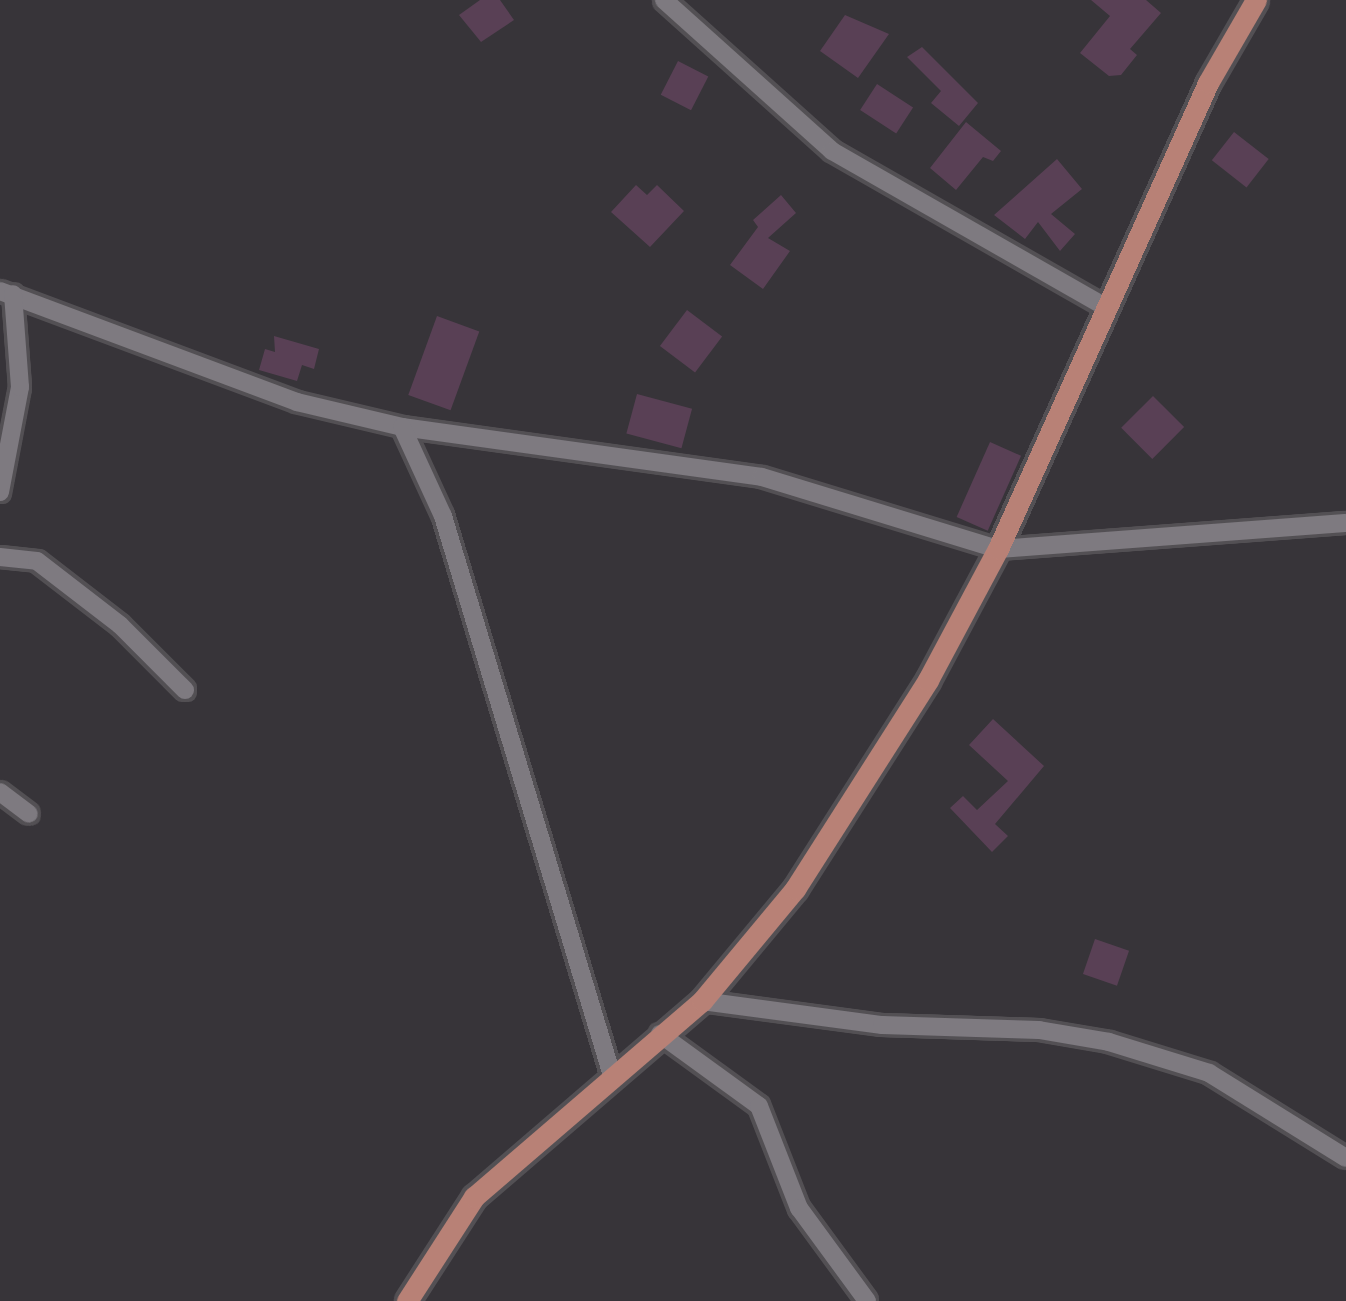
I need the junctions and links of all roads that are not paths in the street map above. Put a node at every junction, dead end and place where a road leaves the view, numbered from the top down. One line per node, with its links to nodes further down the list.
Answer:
1 (664, 0): 4 (street)
2 (1256, 0): 4 (main road)
3 (6, 292): 5 (street); 6 (street)
4 (1106, 307): 8 (main road)
5 (402, 427): 8 (street); 15 (street)
6 (0, 492)
7 (1346, 523): 8 (street)
8 (998, 549): 13 (main road)
9 (0, 557): 10 (street)
10 (185, 690)
11 (0, 792): 12 (street)
12 (29, 814)
13 (702, 1001): 14 (main road); 16 (street)
14 (660, 1034): 15 (main road); 18 (street)
15 (611, 1072): 17 (main road)
16 (1346, 1158)
17 (407, 1301)
18 (867, 1301)

